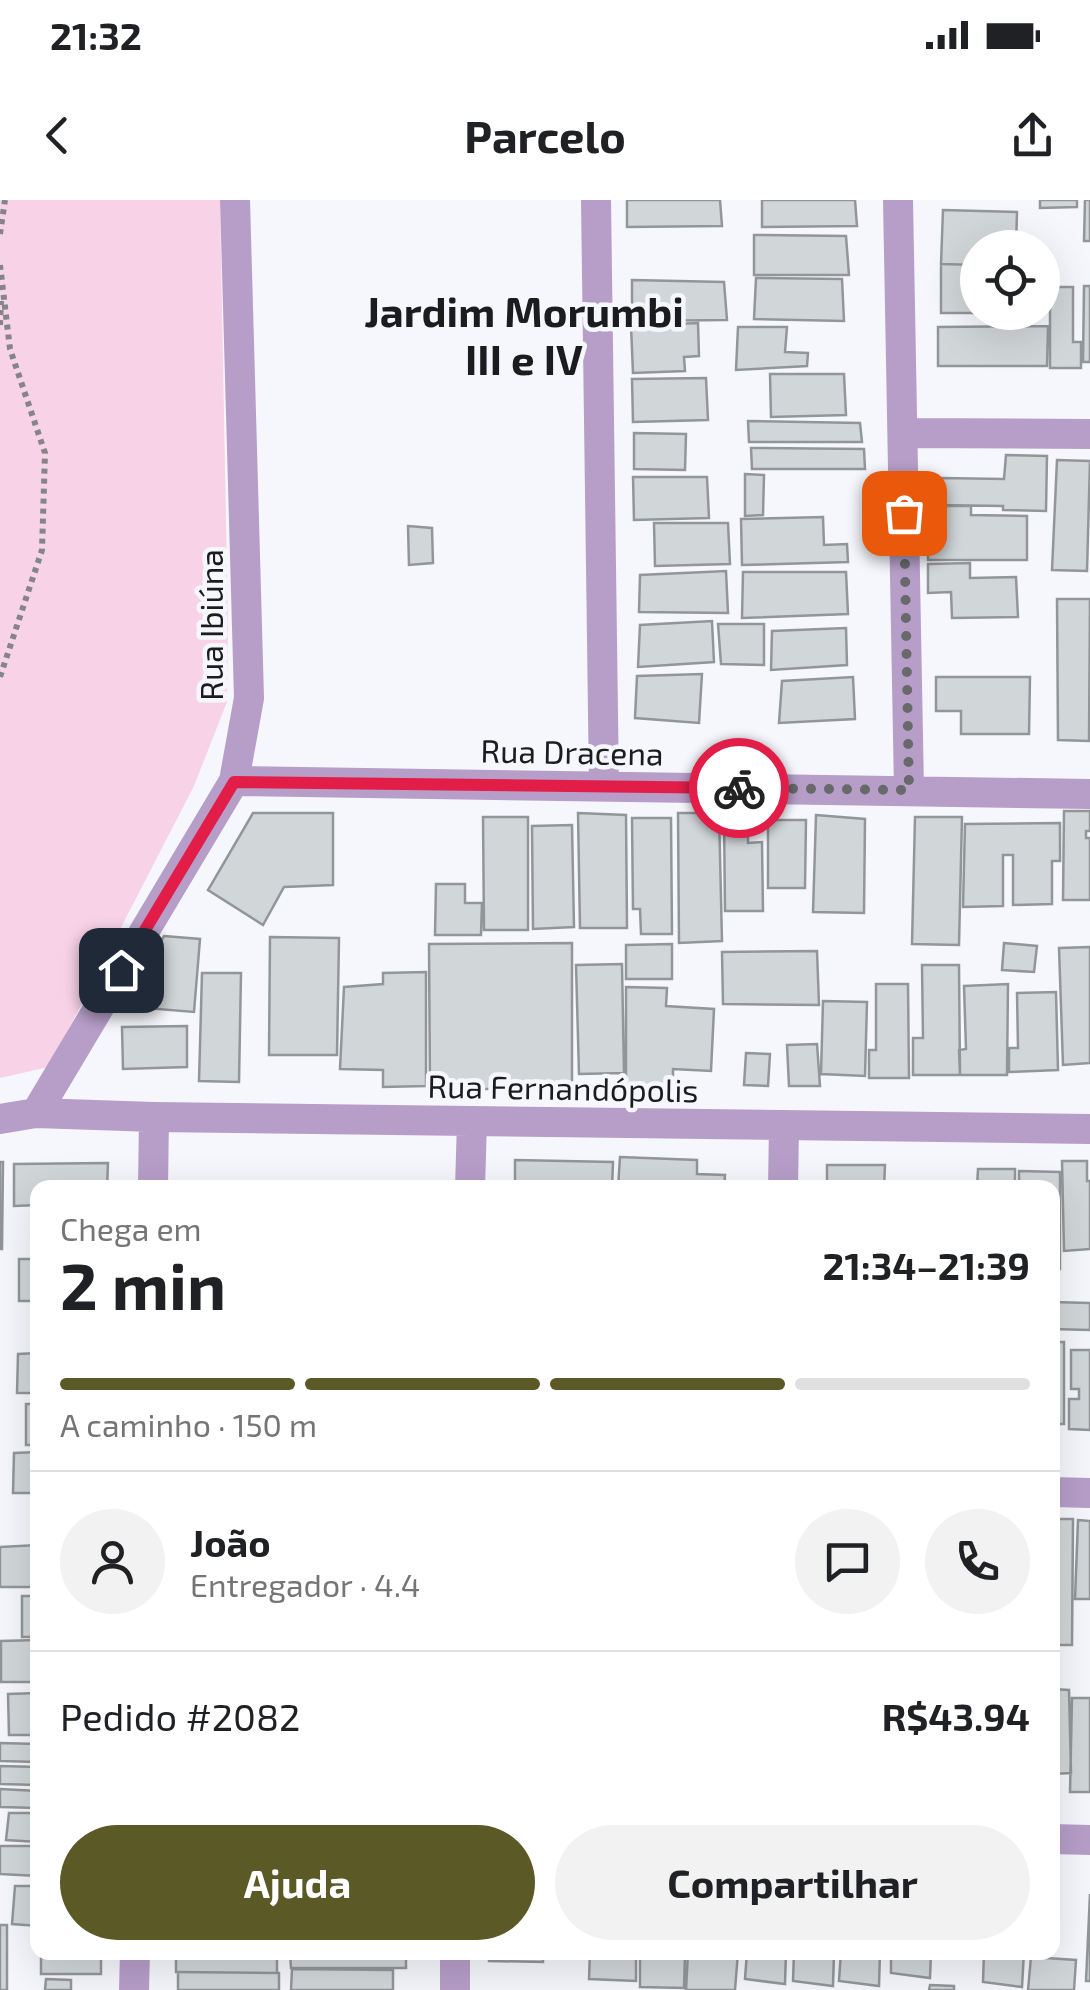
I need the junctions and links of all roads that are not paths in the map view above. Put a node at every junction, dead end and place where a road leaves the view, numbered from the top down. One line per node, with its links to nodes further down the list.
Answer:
1 (235, 200): 6 (street, Rua Ibiúna)
2 (596, 200): 7 (street)
3 (898, 200): 4 (street)
4 (903, 433): 5 (street); 8 (street)
5 (1090, 434)
6 (234, 782): 7 (street, Rua Dracena); 10 (street, Rua Ibiúna)
7 (604, 786): 8 (street, Rua Dracena)
8 (909, 790): 9 (street, Rua Dracena)
9 (1090, 794)
10 (36, 1113): 11 (street, Rua Fernandópolis); 12 (street, Rua Fernandópolis)
11 (154, 1117): 13 (street, Rua Fernandópolis); 16 (street)
12 (0, 1119)
13 (472, 1120): 14 (street, Rua Fernandópolis); 17 (street)
14 (784, 1125): 15 (street, Rua Fernandópolis); 18 (street)
15 (1090, 1129)
16 (153, 1180)
17 (470, 1180)
18 (783, 1180)
19 (1060, 1492): 20 (street)
20 (1090, 1493)
21 (1060, 1839): 22 (street)
22 (1090, 1840)
23 (135, 1960): 25 (street)
24 (455, 1960): 26 (street)
25 (134, 1990)
26 (455, 1990)

